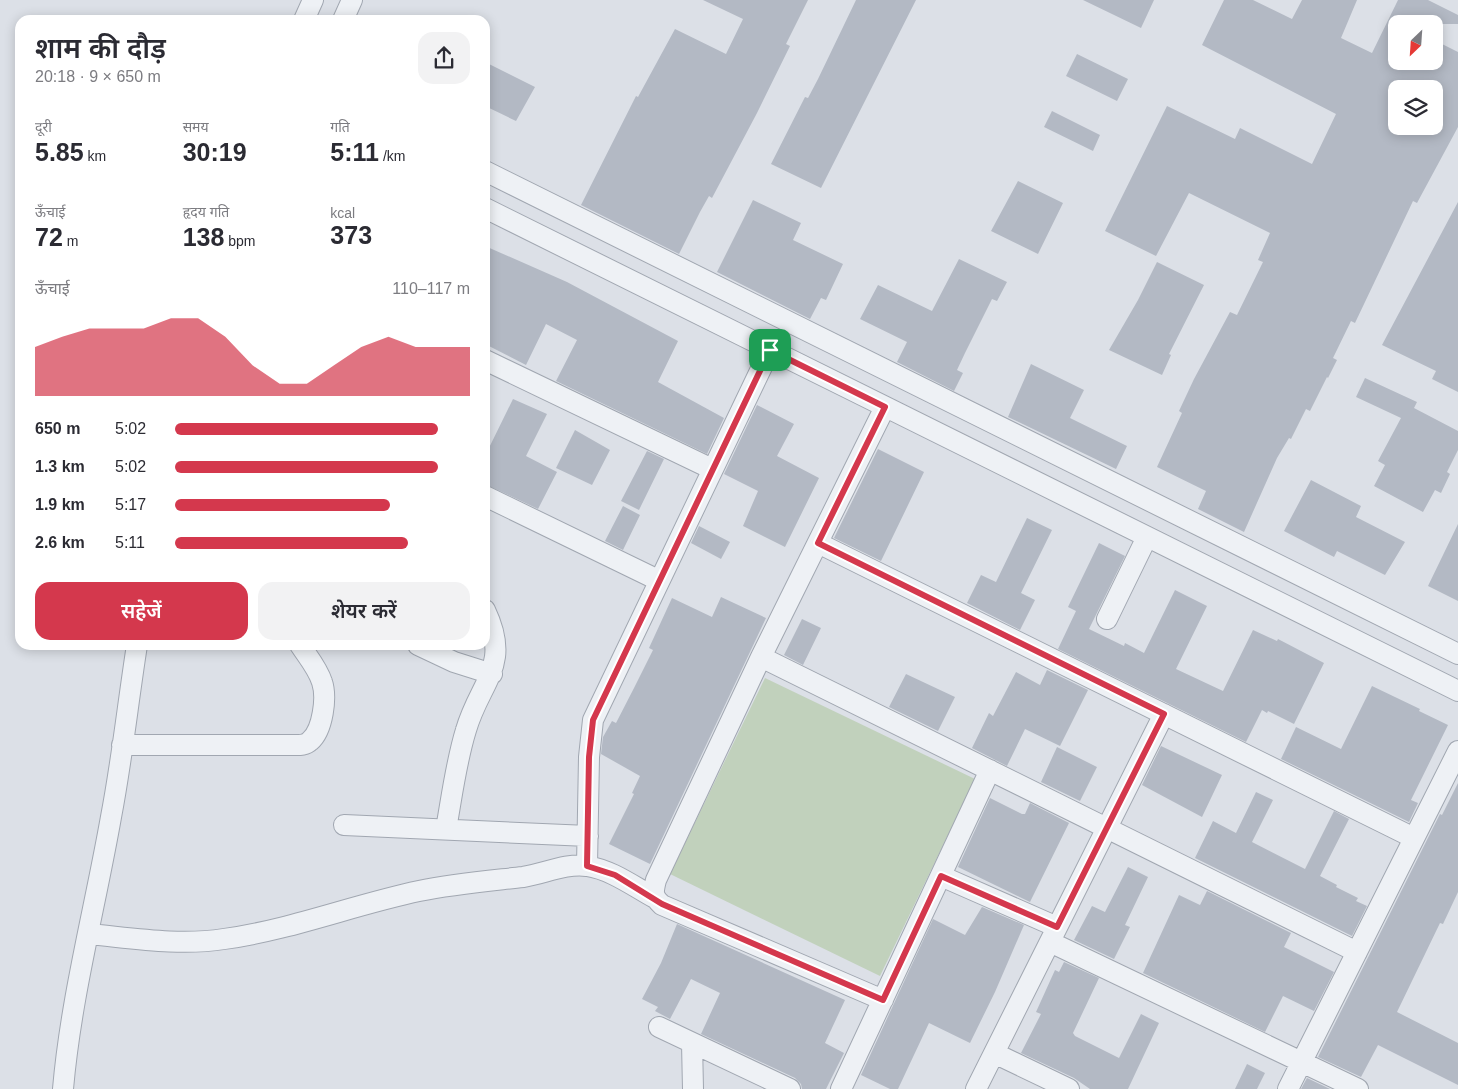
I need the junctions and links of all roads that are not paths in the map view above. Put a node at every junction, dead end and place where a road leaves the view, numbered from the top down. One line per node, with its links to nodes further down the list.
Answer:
1 (313, 0): 3 (street)
2 (352, 0): 4 (street)
3 (306, 15)
4 (345, 15)
5 (490, 173): 20 (street)
6 (490, 210): 7 (street)
7 (770, 350): 9 (street); 10 (street)
8 (490, 362): 10 (street)
9 (885, 407): 12 (street); 13 (street)
10 (712, 469): 14 (street)
11 (490, 498): 14 (street)
12 (1147, 537): 15 (street); 23 (street)
13 (818, 543): 21 (street); 24 (street)
14 (658, 580): 31 (street)
15 (1107, 619)
16 (490, 629): 22 (street)
17 (135, 650): 25 (street)
18 (303, 650): 25 (street)
19 (429, 650): 22 (street)
20 (1458, 654)
21 (761, 657): 27 (street); 35 (street)
22 (492, 674): 29 (street)
23 (1458, 691)
24 (1164, 714): 30 (street); 32 (street)
25 (122, 745): 36 (street)
26 (1458, 750): 32 (street)
27 (990, 770): 30 (street); 34 (street)
28 (344, 825): 29 (street)
29 (446, 828): 31 (street)
30 (1107, 828): 37 (street); 38 (street)
31 (588, 836): 33 (street)
32 (1414, 838): 38 (street)
33 (587, 866): 35 (street); 36 (street)
34 (941, 876): 37 (street); 39 (street)
35 (655, 898): 39 (street)
36 (88, 934): 44 (street)
37 (1054, 934): 42 (street); 43 (street)
38 (1357, 952): 43 (street)
39 (883, 1000): 47 (street)
40 (658, 1027): 41 (street)
41 (692, 1043): 45 (street); 46 (street)
42 (994, 1053): 48 (street); 49 (street)
43 (1301, 1063): 50 (street); 51 (street)
44 (63, 1089)
45 (693, 1089)
46 (790, 1089)
47 (841, 1089)
48 (976, 1089)
49 (1069, 1089)
50 (1288, 1089)
51 (1358, 1089)

